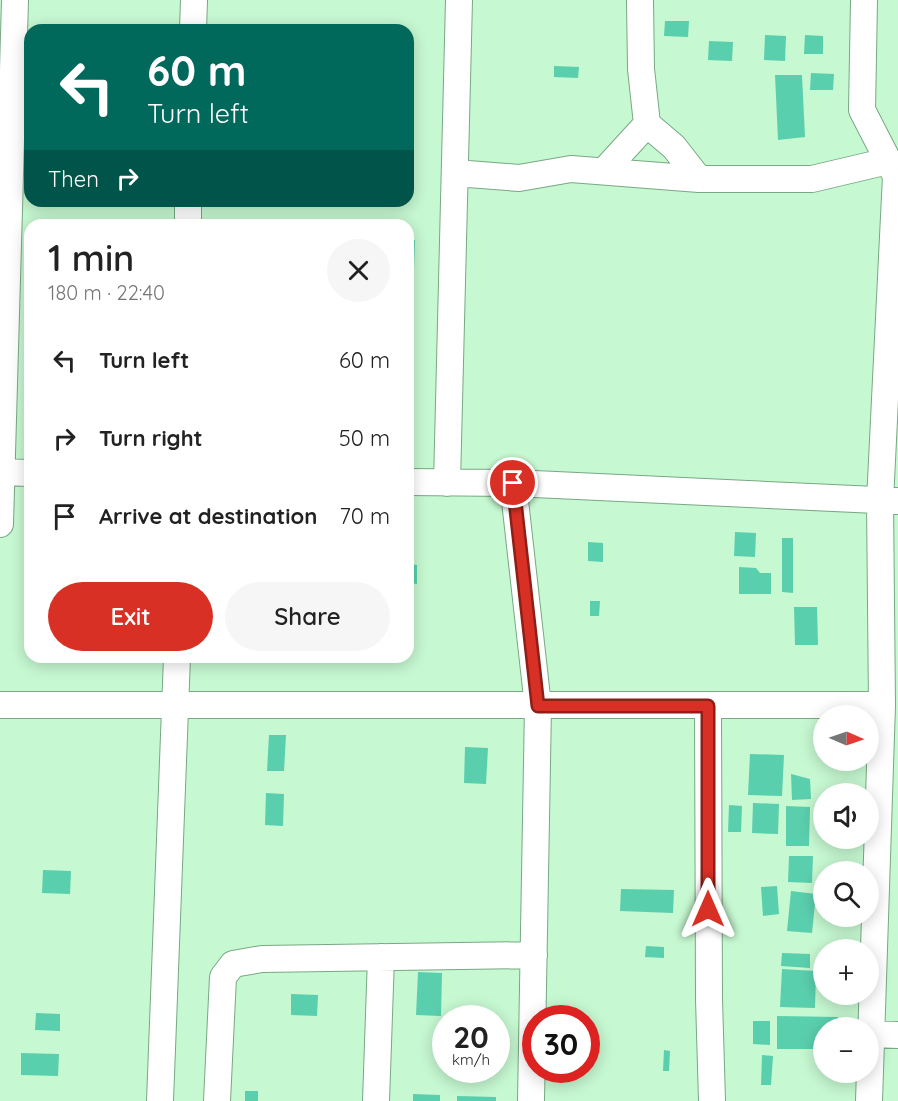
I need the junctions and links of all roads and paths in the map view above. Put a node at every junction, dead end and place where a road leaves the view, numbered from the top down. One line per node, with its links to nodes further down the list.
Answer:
1 (15, 0): 12 (street)
2 (194, 0): 6 (street)
3 (459, 0): 10 (street)
4 (640, 0): 7 (street)
5 (864, 0): 9 (street)
6 (193, 24)
7 (647, 124): 8 (street); 11 (street)
8 (604, 171): 10 (street); 11 (street)
9 (894, 171): 11 (street); 18 (street)
10 (454, 172): 16 (street)
11 (699, 178)
12 (3, 265): 13 (street)
13 (1, 472): 14 (street); 19 (street)
14 (24, 473)
15 (414, 483): 16 (street)
16 (447, 483): 17 (street)
17 (513, 483): 18 (street); 24 (street)
18 (889, 501): 23 (street)
19 (0, 524)
20 (177, 663): 22 (street)
21 (0, 705): 22 (street)
22 (176, 705): 24 (street); 32 (street)
23 (882, 705): 25 (street); 28 (street)
24 (538, 706): 25 (street); 26 (street)
25 (708, 706): 36 (street)
26 (534, 956): 27 (street); 35 (street)
27 (381, 957): 33 (street); 34 (street)
28 (872, 1017)
29 (879, 1034): 30 (street)
30 (898, 1035)
31 (870, 1083): 37 (street)
32 (160, 1101)
33 (217, 1101)
34 (376, 1101)
35 (531, 1101)
36 (712, 1101)
37 (869, 1101)

